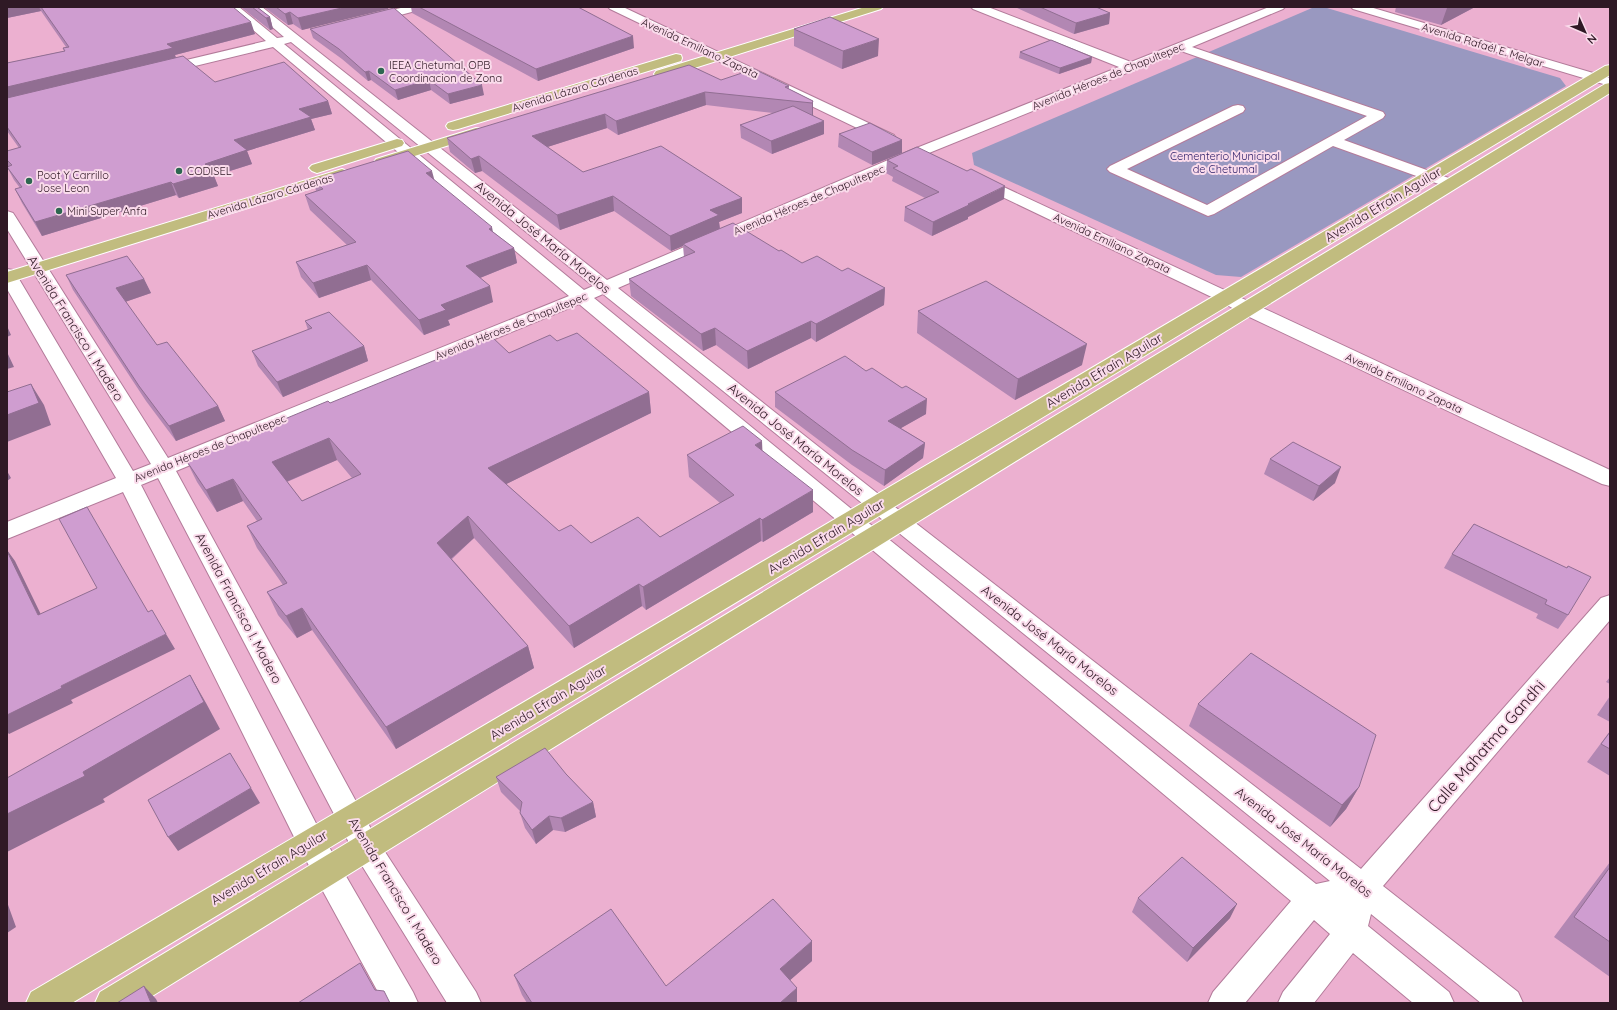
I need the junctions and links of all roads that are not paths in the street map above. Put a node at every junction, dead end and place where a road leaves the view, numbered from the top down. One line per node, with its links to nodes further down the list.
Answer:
1 (232, 7): 11 (street, Avenida José María Morelos)
2 (255, 7): 11 (street, Avenida José María Morelos)
3 (389, 7): 4 (street)
4 (419, 7)
5 (614, 7): 13 (street, Avenida Emiliano Zapata)
6 (844, 7): 13 (main road, Avenida Lázaro Cárdenas)
7 (877, 7): 13 (main road, Avenida Lázaro Cárdenas)
8 (977, 7): 14 (street)
9 (1279, 7): 12 (street, Avenida Héroes de Chapultepec)
10 (1356, 7): 16 (street, Avenida Rafaél E. Melgar)
11 (289, 35): 15 (street); 19 (street, Avenida José María Morelos)
12 (1181, 47): 14 (street, Avenida Héroes de Chapultepec); 18 (street)
13 (712, 53): 19 (main road, Avenida Lázaro Cárdenas); 20 (street, Avenida Emiliano Zapata)
14 (1132, 67): 20 (street, Avenida Héroes de Chapultepec)
15 (152, 68)
16 (1606, 79): 24 (main road, Avenida Efraín Aguilar); 25 (main road, Avenida Efraín Aguilar)
17 (1238, 109): 18 (street)
18 (1333, 141): 24 (street)
19 (413, 145): 23 (main road, Avenida Lázaro Cárdenas); 27 (main road, Avenida Lázaro Cárdenas); 28 (street, Avenida José María Morelos); 29 (street, Avenida José María Morelos)
20 (919, 152): 21 (street, Avenida Emiliano Zapata); 28 (street, Avenida Héroes de Chapultepec)
21 (940, 162)
22 (962, 173): 30 (street, Avenida Emiliano Zapata)
23 (290, 176)
24 (1431, 176): 25 (street); 30 (main road, Avenida Efraín Aguilar)
25 (1452, 184): 31 (main road, Avenida Efraín Aguilar)
26 (7, 216): 27 (street, Avenida Francisco I. Madero)
27 (20, 265): 32 (street, Avenida Francisco I. Madero); 34 (street, Avenida Francisco I. Madero)
28 (605, 287): 29 (street, Avenida Héroes de Chapultepec); 35 (street, Avenida José María Morelos)
29 (582, 297): 32 (street, Avenida Héroes de Chapultepec); 36 (street, Avenida José María Morelos)
30 (1226, 297): 31 (street, Avenida Emiliano Zapata); 35 (main road, Avenida Efraín Aguilar)
31 (1246, 309): 33 (street, Avenida Emiliano Zapata); 37 (main road, Avenida Efraín Aguilar)
32 (163, 467): 34 (street, Avenida Héroes de Chapultepec); 41 (street, Avenida Francisco I. Madero)
33 (1610, 480)
34 (128, 481): 38 (street, Avenida Héroes de Chapultepec); 42 (street, Avenida Francisco I. Madero)
35 (878, 505): 36 (main road, Avenida Efraín Aguilar); 37 (street, Avenida José María Morelos)
36 (852, 521): 39 (street, Avenida José María Morelos); 41 (main road, Avenida Efraín Aguilar)
37 (900, 522): 39 (main road, Avenida Efraín Aguilar); 45 (street, Avenida José María Morelos)
38 (7, 531)
39 (873, 538): 43 (main road, Avenida Efraín Aguilar); 46 (street, Avenida José María Morelos)
40 (1610, 604): 45 (street, Calle Mahatma Gandhi)
41 (352, 818): 42 (main road, Avenida Efraín Aguilar); 43 (street, Avenida Francisco I. Madero)
42 (311, 842): 44 (street, Avenida Francisco I. Madero); 48 (main road, Avenida Efraín Aguilar)
43 (366, 847): 44 (main road, Avenida Efraín Aguilar); 51 (street, Avenida Francisco I. Madero)
44 (328, 870): 49 (main road, Avenida Efraín Aguilar); 50 (street, Avenida Francisco I. Madero)
45 (1363, 888): 46 (street); 47 (street, Calle Mahatma Gandhi); 55 (street, Avenida José María Morelos)
46 (1312, 899): 47 (street, Avenida José María Morelos); 52 (street)
47 (1351, 932): 53 (street, Calle Mahatma Gandhi); 54 (street, Avenida José María Morelos)
48 (42, 1003)
49 (111, 1003)
50 (402, 1003)
51 (465, 1003)
52 (1224, 1003)
53 (1294, 1003)
54 (1438, 1003)
55 (1507, 1003)

